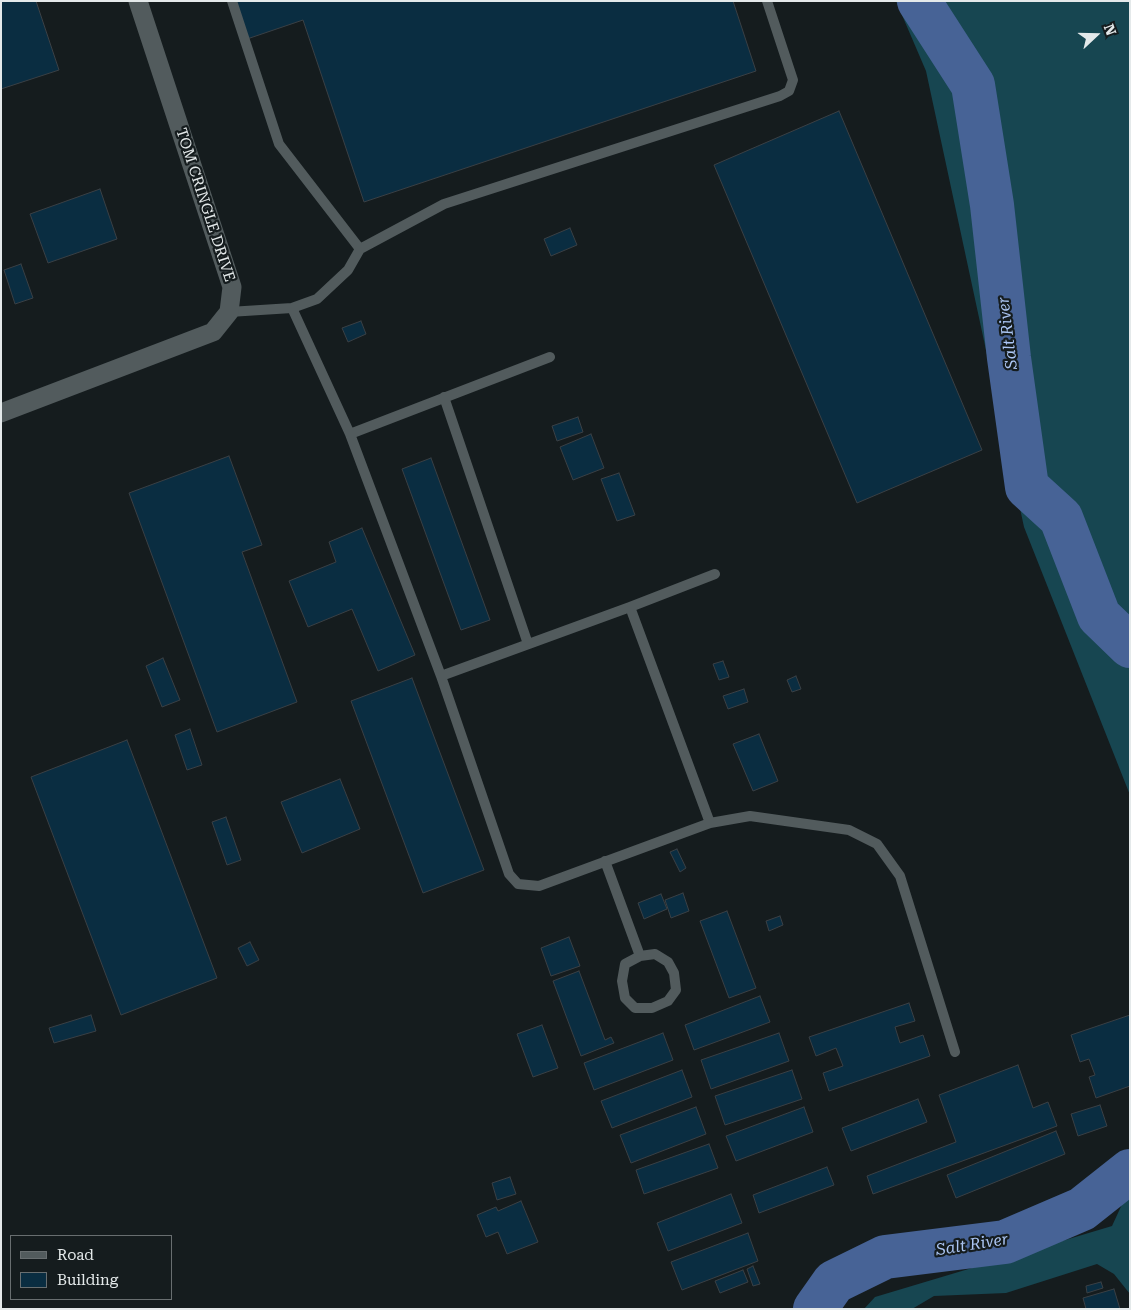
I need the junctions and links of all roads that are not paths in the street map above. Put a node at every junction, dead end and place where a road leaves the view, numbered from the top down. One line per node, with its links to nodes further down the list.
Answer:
1 (138, 1): 6 (street, TOM CRINGLE DRIVE)
2 (232, 1): 4 (lane)
3 (767, 1): 4 (lane)
4 (360, 249): 5 (lane)
5 (292, 308): 6 (lane); 10 (lane)
6 (230, 312): 9 (street)
7 (550, 357): 8 (lane)
8 (444, 397): 10 (lane); 13 (lane)
9 (1, 413)
10 (350, 434): 14 (lane)
11 (715, 574): 12 (lane)
12 (630, 607): 13 (lane); 15 (lane)
13 (528, 644): 14 (lane)
14 (441, 676): 16 (lane)
15 (710, 823): 16 (lane); 18 (lane)
16 (604, 861): 17 (lane)
17 (640, 956): 17 (lane)
18 (955, 1052)

